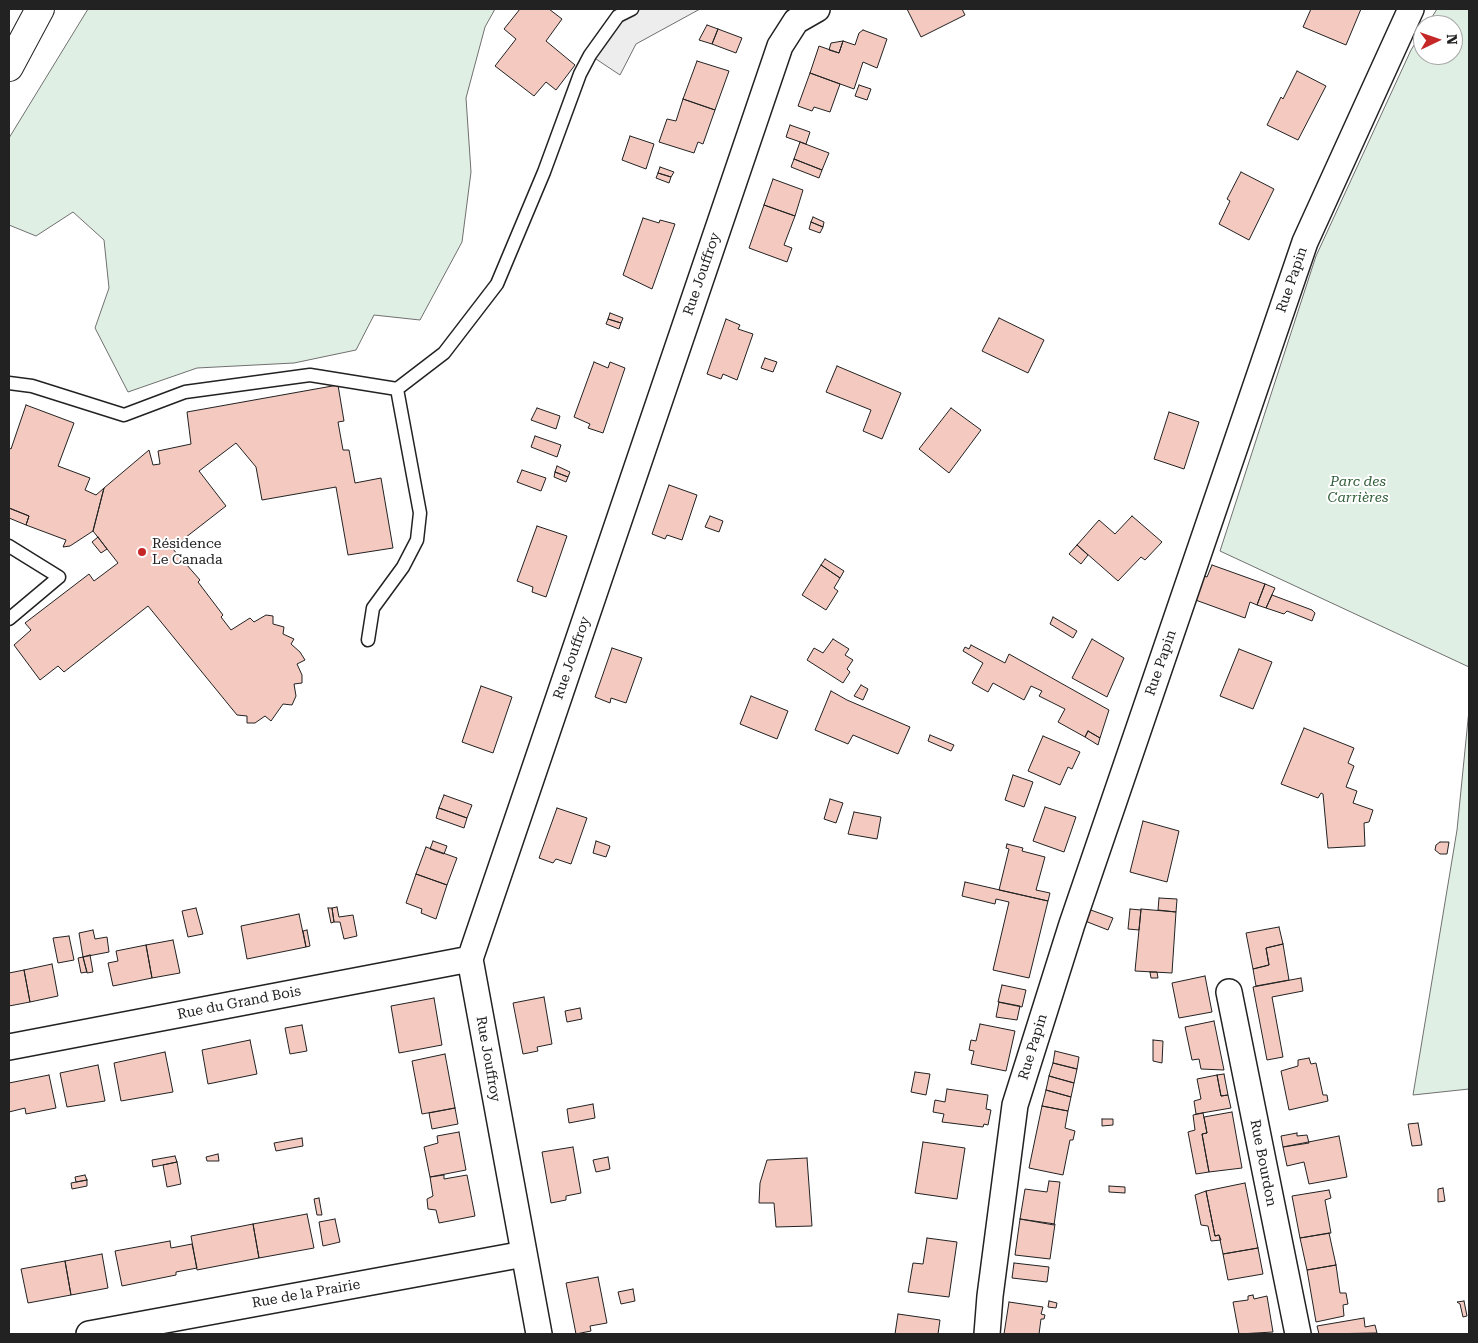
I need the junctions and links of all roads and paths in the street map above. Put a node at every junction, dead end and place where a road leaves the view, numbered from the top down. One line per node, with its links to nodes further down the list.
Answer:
1 (40, 9): 5 (main road)
2 (632, 9): 7 (lane)
3 (817, 9): 11 (street, Rue Jouffroy)
4 (1410, 11): 18 (street, Rue Papin)
5 (9, 67)
6 (9, 383): 7 (lane)
7 (397, 389): 10 (lane)
8 (9, 546): 9 (lane)
9 (9, 618)
10 (368, 640)
11 (470, 959): 13 (street, Rue du Grand Bois); 14 (street, Rue Jouffroy)
12 (1229, 992): 19 (street, Rue Bourdon)
13 (9, 1047)
14 (524, 1254): 15 (street, Rue de la Prairie); 17 (street, Rue Jouffroy)
15 (142, 1329): 16 (street, Rue de la Prairie)
16 (89, 1334)
17 (539, 1334)
18 (987, 1334)
19 (1298, 1334)

